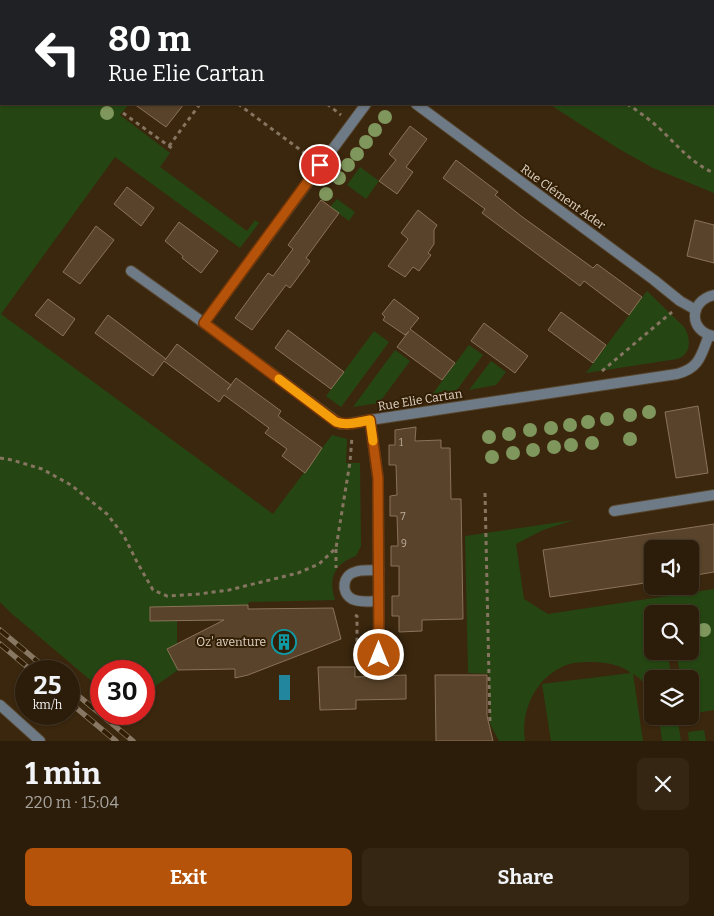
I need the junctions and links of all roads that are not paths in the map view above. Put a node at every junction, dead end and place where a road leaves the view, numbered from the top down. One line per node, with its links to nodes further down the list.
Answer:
1 (365, 105): 6 (street)
2 (417, 105): 5 (street, Rue Clément Ader)
3 (131, 271): 6 (street, Rue Elie Cartan)
4 (714, 295): 5 (street)
5 (696, 310): 7 (street)
6 (204, 323): 8 (street, Rue Elie Cartan)
7 (712, 335): 8 (street, Rue Elie Cartan)
8 (370, 420): 11 (street)
9 (714, 495): 10 (street)
10 (614, 511)
11 (379, 570): 12 (street); 12 (street)
12 (379, 601): 13 (street)
13 (379, 655)
14 (0, 705): 15 (street)
15 (40, 741)

